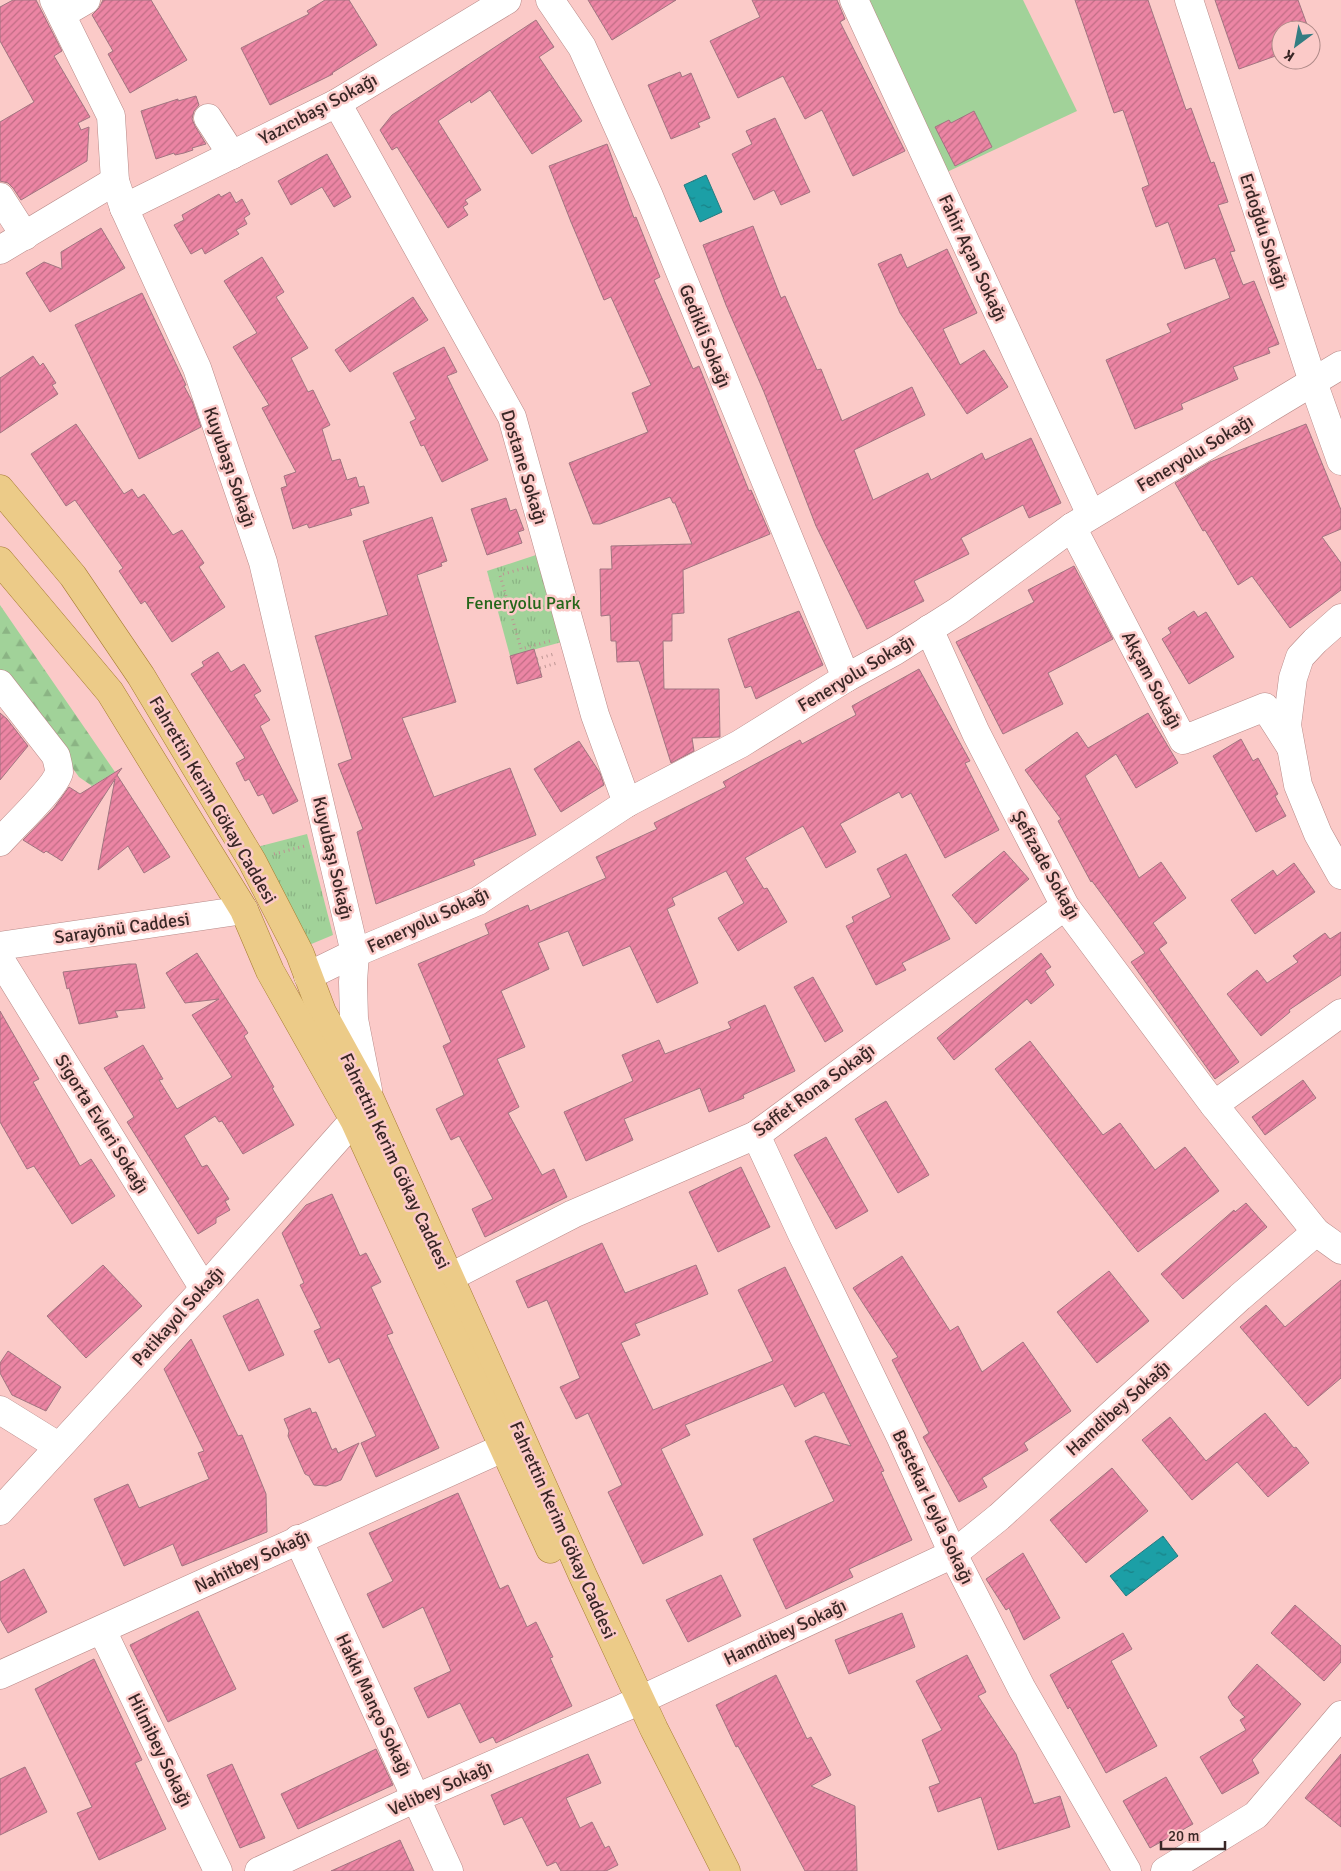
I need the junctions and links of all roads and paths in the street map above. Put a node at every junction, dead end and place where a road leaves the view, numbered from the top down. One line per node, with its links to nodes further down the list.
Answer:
1 (86, 0): 6 (street)
2 (507, 0): 7 (street, Yazıcıbaşı Sokağı)
3 (550, 0): 25 (street, Gedikli Sokağı)
4 (854, 0): 19 (street, Fahir Açan Sokağı)
5 (1189, 0): 16 (street, Erdoğdu Sokağı)
6 (58, 7): 10 (street, Kuyubaşı Sokağı)
7 (337, 102): 9 (street, Yazıcıbaşı Sokağı); 20 (street, Dostane Sokağı)
8 (208, 118): 9 (street)
9 (232, 155): 12 (street, Yazıcıbaşı Sokağı)
10 (116, 181): 12 (street, Kuyubaşı Sokağı); 13 (street)
11 (0, 197): 13 (street)
12 (124, 208): 36 (street, Kuyubaşı Sokağı)
13 (25, 236): 14 (street)
14 (0, 250)
15 (1341, 365): 16 (street, Feneryolu Sokağı)
16 (1313, 382): 17 (street, Erdoğdu Sokağı); 19 (street, Feneryolu Sokağı)
17 (1341, 461)
18 (0, 489): 38 (main road, Fahrettin Kerim Gökay Caddesi)
19 (1081, 521): 23 (street, Feneryolu Sokağı); 27 (street, Akçam Sokağı)
20 (551, 555): 24 (street, Dostane Sokağı); 24 (path)
21 (0, 560): 34 (main road, Fahrettin Kerim Gökay Caddesi)
22 (1341, 618): 27 (street)
23 (929, 629): 25 (street, Feneryolu Sokağı); 33 (street, Şefizade Sokağı)
24 (573, 635): 28 (street, Dostane Sokağı)
25 (846, 678): 28 (street, Feneryolu Sokağı)
26 (0, 684): 29 (street)
27 (1290, 746): 32 (street)
28 (627, 803): 36 (street, Feneryolu Sokağı)
29 (0, 842)
30 (307, 854): 31 (path)
31 (268, 856)
32 (1341, 875)
33 (1065, 906): 41 (street, Şefizade Sokağı); 43 (street, Saffet Rona Sokağı)
34 (244, 910): 35 (street, Sarayönü Caddesi); 40 (main road, Fahrettin Kerim Gökay Caddesi)
35 (0, 946)
36 (355, 953): 38 (street, Feneryolu Sokağı); 42 (street, Kuyubaşı Sokağı)
37 (0, 959): 47 (street, Sigorta Evleri Sokağı)
38 (308, 976): 40 (main road); 42 (main road, Fahrettin Kerim Gökay Caddesi)
39 (1341, 1013): 41 (street)
40 (295, 1016): 42 (main road, Fahrettin Kerim Gökay Caddesi)
41 (1214, 1105): 44 (street)
42 (362, 1110): 46 (main road, Fahrettin Kerim Gökay Caddesi); 47 (street, Patikayol Sokağı)
43 (756, 1135): 46 (street, Saffet Rona Sokağı); 53 (street, Bestekar Leyla Sokağı)
44 (1316, 1232): 45 (street); 53 (street, Hamdibey Sokağı)
45 (1341, 1250)
46 (440, 1282): 50 (main road, Fahrettin Kerim Gökay Caddesi); 56 (main road, Fahrettin Kerim Gökay Caddesi)
47 (204, 1289): 49 (street, Patikayol Sokağı)
48 (0, 1410): 49 (street)
49 (58, 1446): 51 (street, Patikayol Sokağı)
50 (504, 1448): 52 (street, Nahitbey Sokağı); 56 (main road, Fahrettin Kerim Gökay Caddesi)
51 (0, 1510)
52 (298, 1539): 54 (street, Nahitbey Sokağı); 58 (street, Hakkı Manço Sokağı)
53 (954, 1554): 56 (street, Hamdibey Sokağı); 64 (street, Bestekar Leyla Sokağı)
54 (102, 1630): 55 (street, Nahitbey Sokağı); 59 (street, Hilmibey Sokağı)
55 (0, 1675)
56 (632, 1704): 58 (street, Velibey Sokağı); 62 (main road, Fahrettin Kerim Gökay Caddesi); 63 (main road, Fahrettin Kerim Gökay Caddesi)
57 (1341, 1715): 65 (street)
58 (416, 1798): 60 (street, Velibey Sokağı); 61 (street, Hakkı Manço Sokağı)
59 (218, 1871)
60 (259, 1871)
61 (449, 1871)
62 (705, 1871)
63 (726, 1871)
64 (1128, 1871)
65 (1165, 1871)

